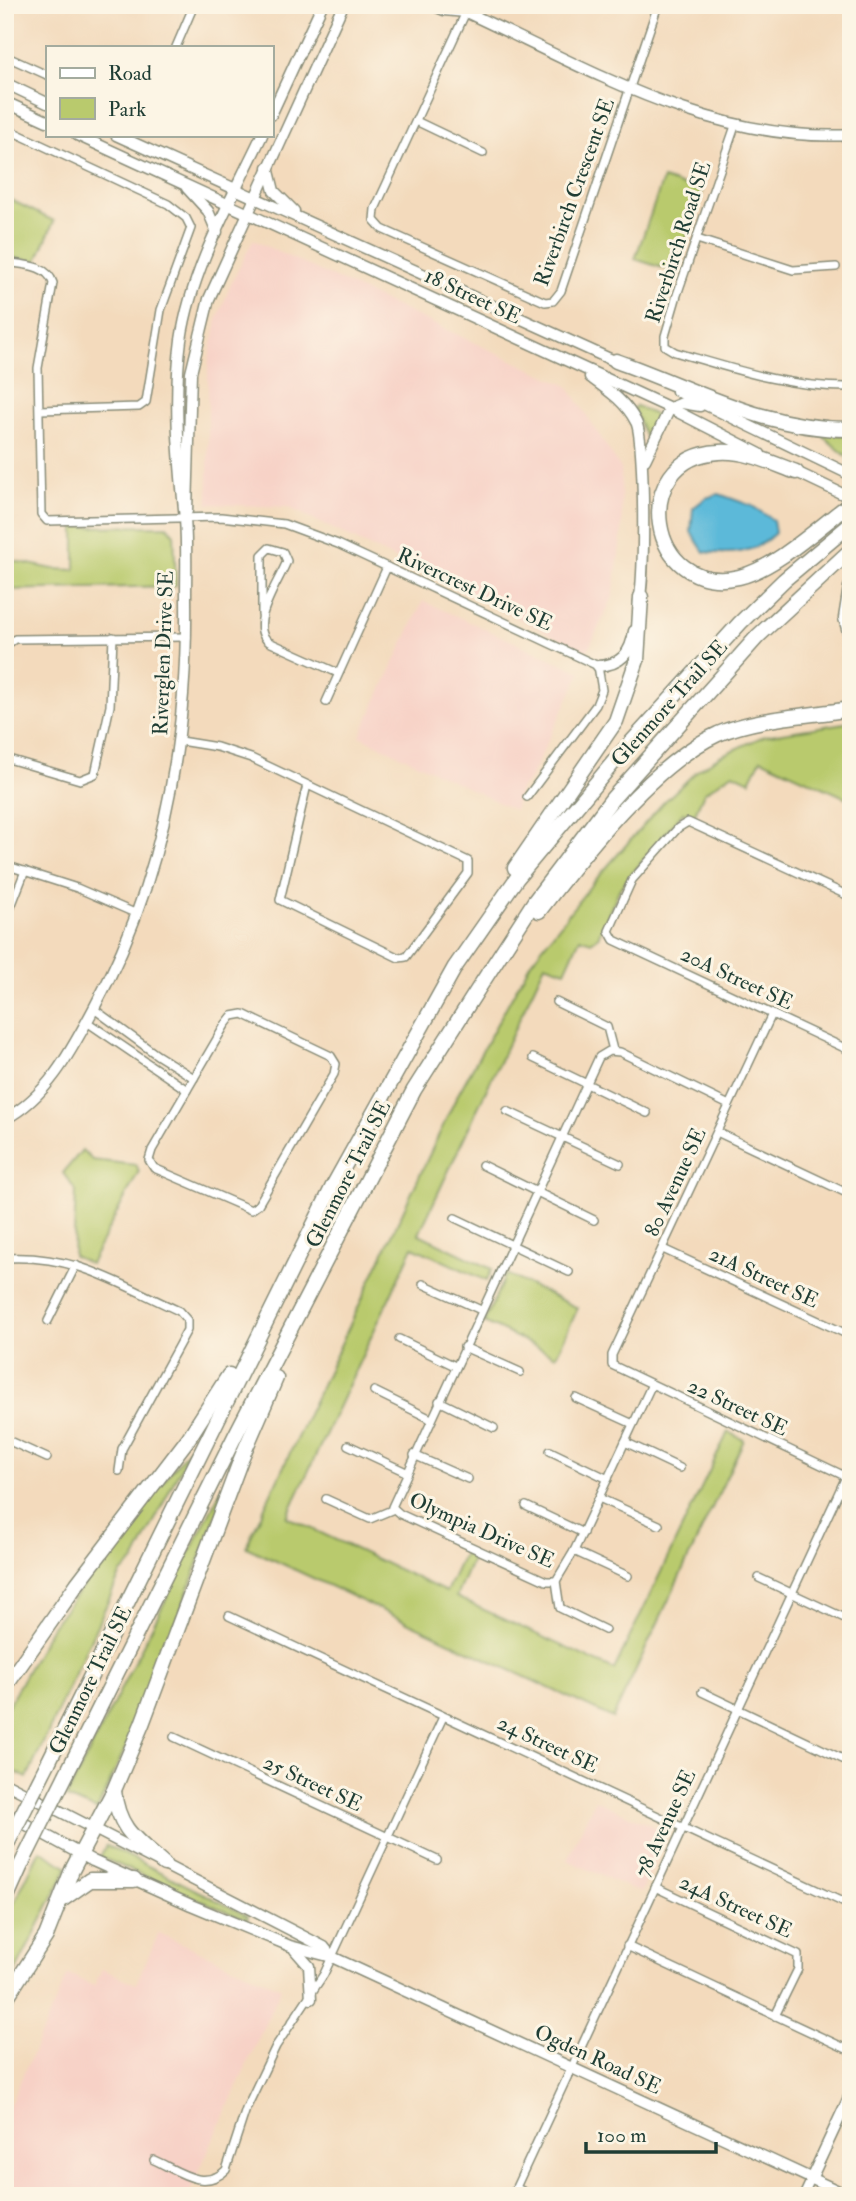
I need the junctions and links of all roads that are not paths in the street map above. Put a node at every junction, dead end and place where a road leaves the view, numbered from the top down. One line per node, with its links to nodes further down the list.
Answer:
1 (12, 5): 8 (street)
2 (322, 5): 16 (street)
3 (342, 5): 26 (street, Riverglen Drive SE)
4 (432, 5): 7 (street)
5 (658, 5): 13 (street)
6 (191, 6): 9 (street)
7 (463, 9): 13 (street); 18 (street, Riverbirch Crescent SE)
8 (5, 20)
9 (176, 46)
10 (5, 56): 11 (street)
11 (46, 75)
12 (5, 83): 15 (street)
13 (630, 88): 18 (street, Riverbirch Crescent SE); 19 (street)
14 (5, 102): 17 (street)
15 (46, 103)
16 (273, 111)
17 (46, 121)
18 (416, 121): 25 (street)
19 (735, 126): 21 (street); 34 (street, Riverbirch Road SE)
20 (5, 128): 42 (street)
21 (851, 135)
22 (79, 136): 27 (street, 18 Street SE)
23 (118, 136): 28 (street, 18 Street SE)
24 (262, 136): 28 (street, Riverglen Drive SE)
25 (483, 153)
26 (268, 167): 29 (street, Riverglen Drive SE); 32 (street)
27 (184, 184): 30 (street, 18 Street SE); 33 (street)
28 (236, 190): 29 (street, 18 Street SE); 30 (street, Riverglen Drive SE)
29 (254, 198): 31 (street, Riverglen Drive SE); 32 (street, 18 Street SE)
30 (229, 205): 31 (street, 18 Street SE); 33 (street, Riverglen Drive SE)
31 (246, 213): 38 (street, 18 Street SE); 49 (street, Riverglen Drive SE)
32 (307, 221): 37 (street, 18 Street SE)
33 (217, 232): 49 (street, Riverglen Drive SE)
34 (697, 239): 36 (street); 39 (street, Riverbirch Road SE)
35 (5, 262): 42 (street)
36 (836, 267)
37 (616, 361): 40 (street, 18 Street SE); 43 (highway)
38 (573, 364): 41 (street, 18 Street SE); 44 (street)
39 (851, 387)
40 (709, 407): 41 (street); 46 (street, 18 Street SE)
41 (670, 408): 44 (street); 45 (street, 18 Street SE)
42 (40, 410): 49 (street, Rivercrest Drive SE)
43 (851, 429)
44 (644, 463): 54 (street)
45 (796, 472): 47 (street, 18 Street SE); 48 (highway)
46 (849, 474)
47 (851, 498)
48 (851, 503)
49 (185, 517): 52 (street, Rivercrest Drive SE); 58 (street, Riverglen Drive SE)
50 (851, 524): 73 (highway, Glenmore Trail SE)
51 (851, 550): 74 (highway, Glenmore Trail SE)
52 (387, 567): 60 (street, Rivercrest Drive SE); 61 (street)
53 (851, 587): 56 (highway)
54 (641, 597): 60 (street); 73 (highway)
55 (262, 615): 55 (street); 61 (street)
56 (851, 635)
57 (113, 637): 58 (street); 59 (street); 65 (street)
58 (187, 637): 64 (street, Riverglen Drive SE)
59 (5, 646)
60 (598, 666): 67 (street)
61 (338, 673): 62 (street)
62 (326, 702)
63 (851, 709): 74 (highway)
64 (180, 741): 66 (street); 71 (street, Riverglen Drive SE)
65 (5, 758)
66 (307, 785): 66 (street)
67 (527, 797)
68 (5, 865): 69 (street)
69 (25, 871): 71 (street); 72 (street)
70 (851, 897): 77 (street, 20A Street SE)
71 (137, 914): 76 (street, Riverglen Drive SE)
72 (5, 922)
73 (455, 967): 104 (highway, Glenmore Trail SE)
74 (480, 986): 106 (highway, Glenmore Trail SE)
75 (556, 1002): 79 (street)
76 (94, 1009): 78 (street, Riverglen Drive SE); 82 (street)
77 (772, 1014): 80 (street, 20A Street SE); 85 (street, 80 Avenue SE)
78 (87, 1022): 84 (street); 88 (street, Riverglen Drive SE)
79 (613, 1050): 83 (street, Olympia Drive SE); 85 (street)
80 (851, 1051)
81 (533, 1058): 83 (street)
82 (194, 1078): 84 (street); 84 (street)
83 (586, 1082): 87 (street); 90 (street, Olympia Drive SE)
84 (187, 1090)
85 (729, 1105): 89 (street, 80 Avenue SE)
86 (507, 1111): 90 (street)
87 (647, 1113)
88 (5, 1119)
89 (717, 1132): 94 (street); 98 (street, 80 Avenue SE)
90 (561, 1137): 91 (street); 93 (street, Olympia Drive SE)
91 (620, 1164)
92 (482, 1165): 93 (street)
93 (536, 1191): 96 (street); 97 (street, Olympia Drive SE)
94 (851, 1195)
95 (455, 1218): 97 (street)
96 (594, 1220)
97 (512, 1244): 101 (street); 103 (street, Olympia Drive SE)
98 (663, 1250): 107 (street, 21A Street SE); 110 (street, 80 Avenue SE)
99 (5, 1258): 100 (street)
100 (76, 1265): 105 (street); 128 (street)
101 (569, 1272)
102 (423, 1284): 103 (street)
103 (481, 1310): 109 (street, Olympia Drive SE)
104 (266, 1318): 147 (highway); 161 (highway, Glenmore Trail SE, bridge)
105 (48, 1321)
106 (292, 1330): 156 (highway); 167 (highway, Glenmore Trail SE, bridge)
107 (851, 1336)
108 (399, 1339): 111 (street)
109 (464, 1347): 111 (street, Olympia Drive SE); 112 (street)
110 (611, 1365): 113 (street, 22 Street SE)
111 (455, 1366): 116 (street, Olympia Drive SE)
112 (520, 1372)
113 (651, 1386): 118 (street, Olympia Drive SE); 130 (street, 22 Street SE)
114 (374, 1391): 117 (street)
115 (576, 1398): 118 (street)
116 (439, 1401): 117 (street, Olympia Drive SE); 119 (street)
117 (431, 1419): 124 (street, Olympia Drive SE)
118 (633, 1424): 121 (street, Olympia Drive SE)
119 (494, 1428)
120 (5, 1439): 125 (street)
121 (625, 1442): 127 (street); 132 (street, Olympia Drive SE)
122 (348, 1445): 129 (street, Olympia Drive SE)
123 (550, 1451): 132 (street)
124 (414, 1455): 129 (street, Olympia Drive SE); 131 (street, Olympia Drive SE)
125 (47, 1458)
126 (851, 1466): 130 (street, 78 Avenue SE)
127 (680, 1468)
128 (119, 1471)
129 (406, 1472): 136 (street, Olympia Drive SE)
130 (848, 1477): 143 (street, 78 Avenue SE)
131 (468, 1479)
132 (608, 1479): 133 (street, Olympia Drive SE)
133 (599, 1498): 137 (street); 138 (street, Olympia Drive SE)
134 (326, 1499): 136 (street, Olympia Drive SE)
135 (526, 1506): 138 (street, Olympia Drive SE)
136 (394, 1509): 142 (street, Olympia Drive SE)
137 (659, 1525)
138 (583, 1533): 139 (street, Olympia Drive SE)
139 (574, 1551): 140 (street, Olympia Drive SE); 142 (street, Olympia Drive SE)
140 (628, 1576)
141 (759, 1578): 143 (street)
142 (555, 1581): 146 (street, Olympia Drive SE)
143 (792, 1593): 145 (street); 151 (street, 78 Avenue SE)
144 (229, 1616): 152 (street, 24 Street SE)
145 (851, 1621)
146 (605, 1630)
147 (31, 1650): 148 (highway); 150 (highway)
148 (5, 1687)
149 (702, 1692): 151 (street)
150 (5, 1699)
151 (737, 1709): 154 (street); 158 (street, 78 Avenue SE)
152 (443, 1717): 158 (street, 24 Street SE); 160 (street)
153 (174, 1737): 160 (street, 25 Street SE)
154 (851, 1763)
155 (5, 1783): 159 (street)
156 (114, 1790): 159 (highway); 164 (highway)
157 (5, 1813): 162 (street)
158 (682, 1828): 166 (street, 78 Avenue SE); 169 (street, 24 Street SE)
159 (96, 1829): 162 (highway); 164 (street, Ogden Road SE)
160 (387, 1837): 163 (street, 25 Street SE); 172 (street)
161 (5, 1849)
162 (82, 1854): 165 (street, Ogden Road SE); 168 (highway)
163 (437, 1860)
164 (164, 1864): 172 (street, Ogden Road SE)
165 (134, 1880): 168 (highway); 170 (street, Ogden Road SE)
166 (654, 1888): 171 (street, 78 Avenue SE); 175 (street, 24A Street SE)
167 (5, 1901)
168 (60, 1902): 174 (highway)
169 (851, 1906)
170 (290, 1946): 172 (street, Ogden Road SE); 173 (street)
171 (627, 1947): 175 (street); 177 (street, 78 Avenue SE)
172 (332, 1956): 173 (street); 177 (street, Ogden Road SE)
173 (311, 1999): 179 (street)
174 (5, 2000)
175 (775, 2016): 176 (street)
176 (851, 2052)
177 (572, 2068): 180 (street, Ogden Road SE); 181 (street, 78 Avenue SE)
178 (851, 2093): 180 (street)
179 (154, 2160)
180 (811, 2179): 183 (street); 184 (street, Ogden Road SE)
181 (514, 2192): 182 (street)
182 (533, 2196)
183 (803, 2196)
184 (849, 2196)

